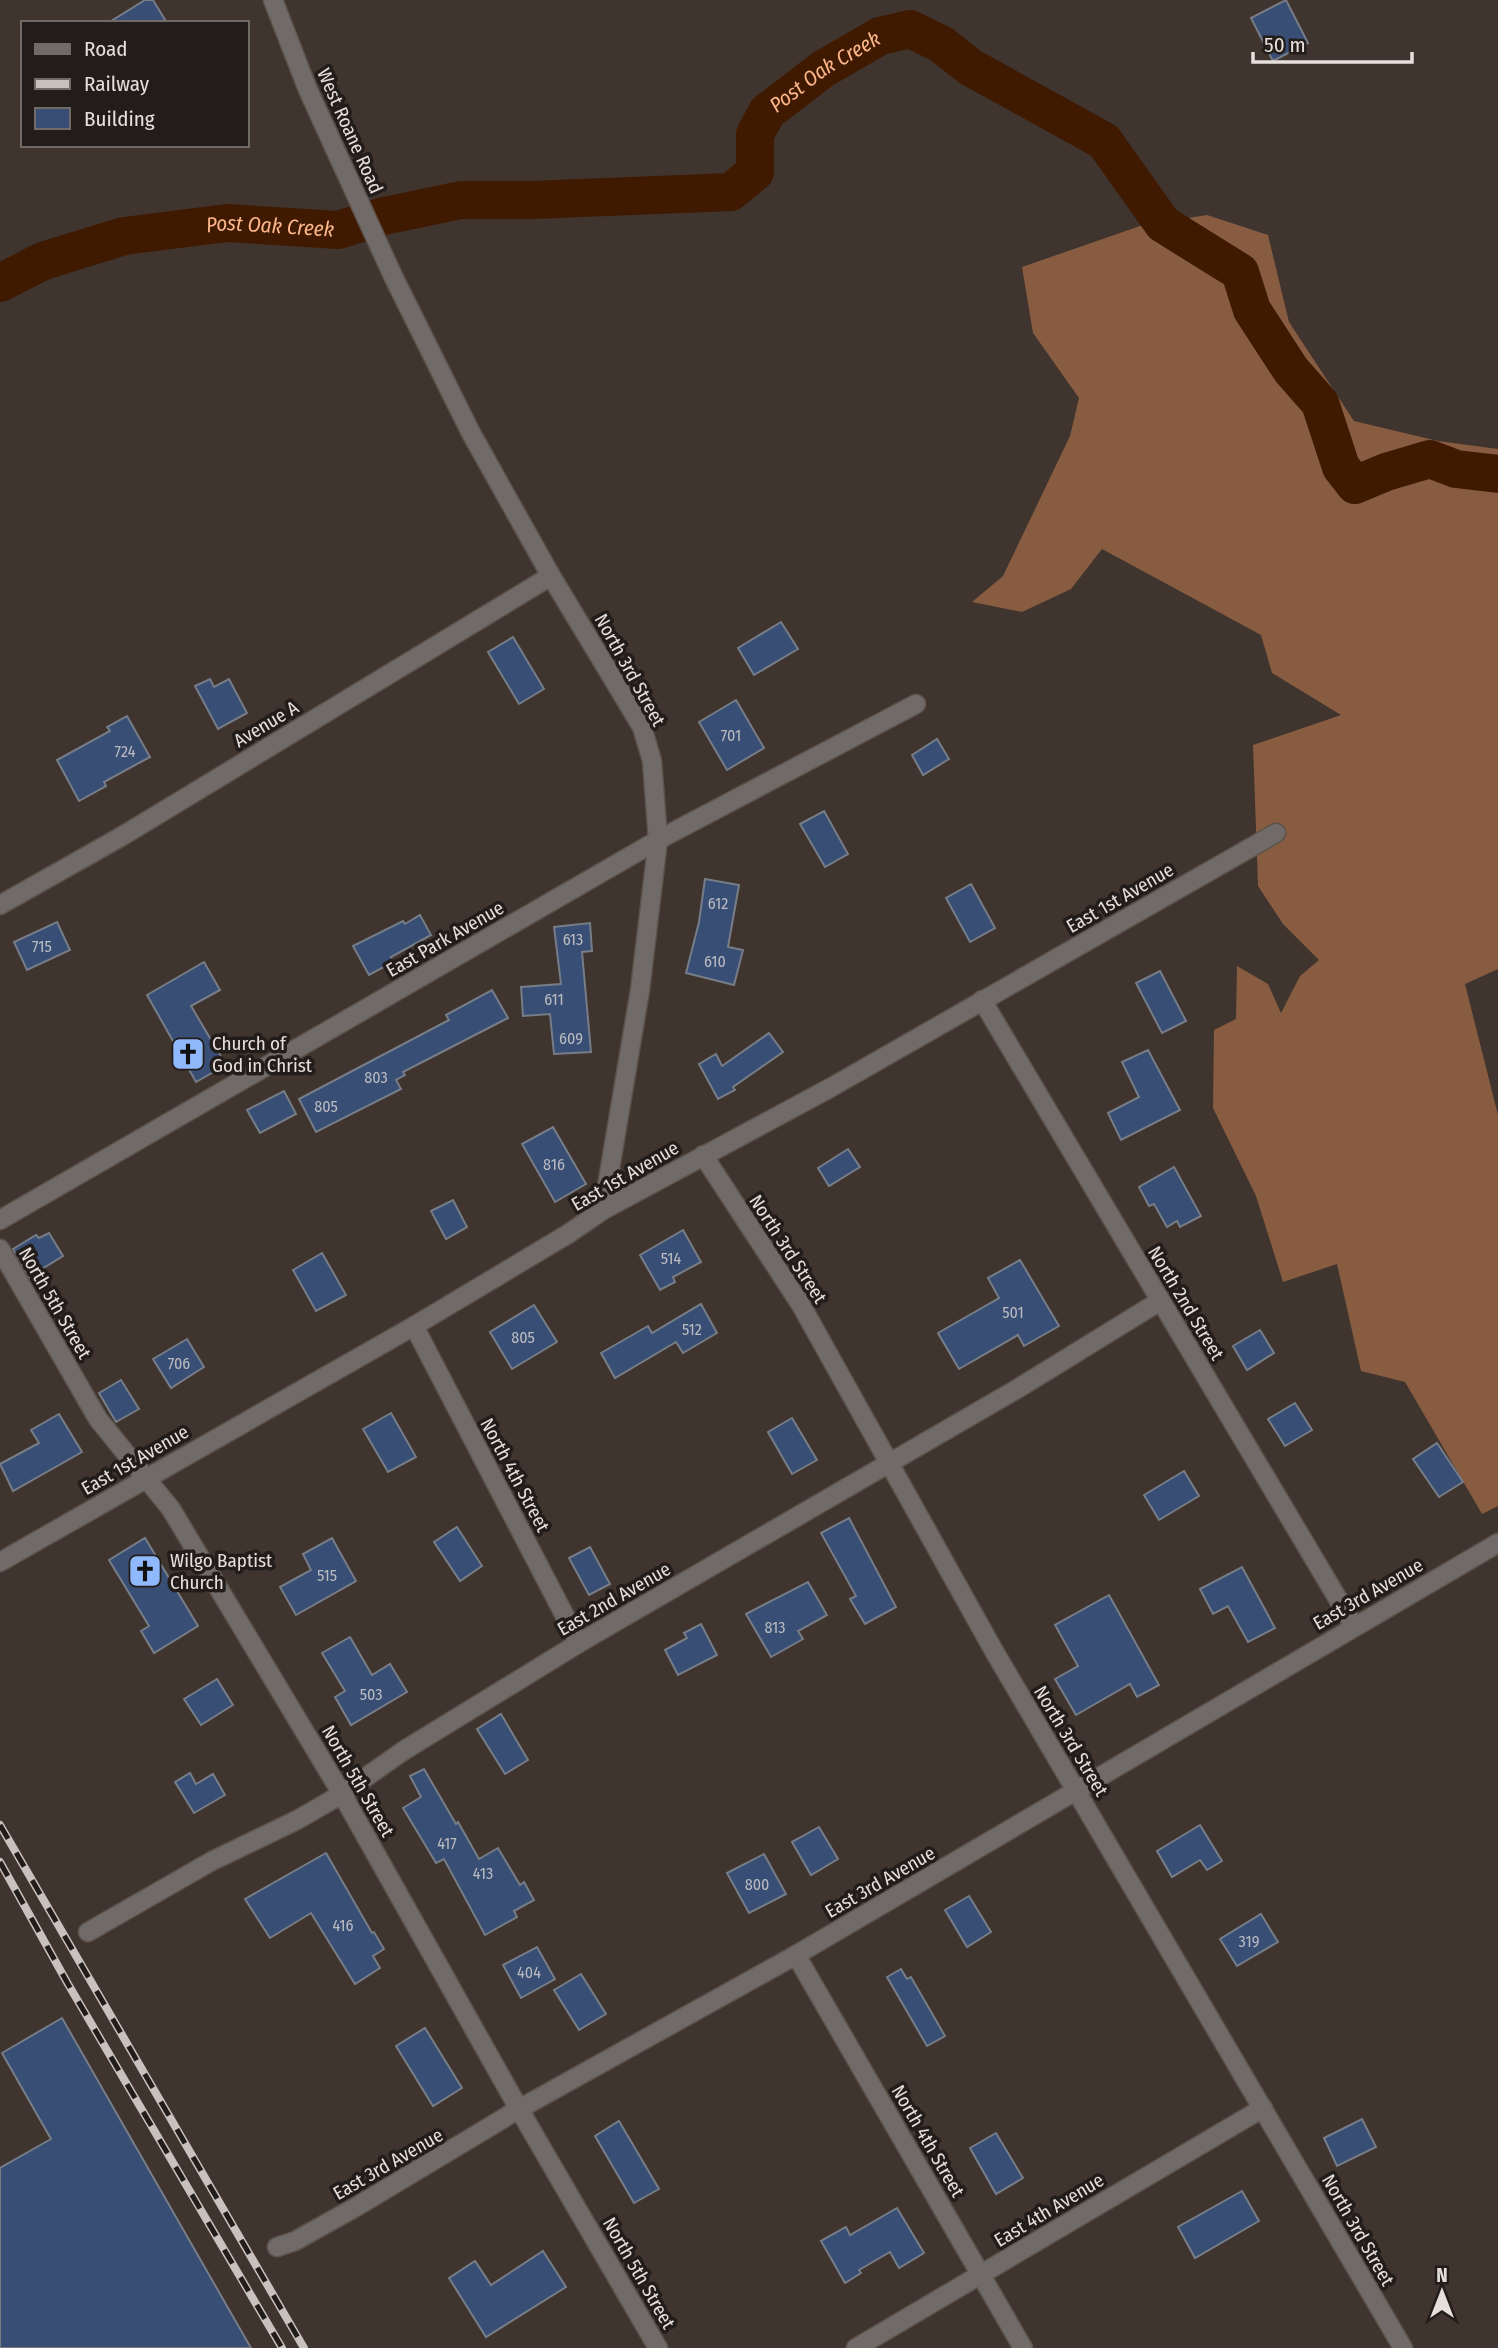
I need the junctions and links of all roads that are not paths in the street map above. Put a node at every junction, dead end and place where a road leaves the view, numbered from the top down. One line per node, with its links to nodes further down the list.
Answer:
1 (273, 0): 2 (street, West Roane Road)
2 (393, 276): 3 (street, North 3rd Street)
3 (551, 576): 6 (street, North 3rd Street); 7 (street, Avenue A)
4 (916, 704): 6 (street, East Park Avenue)
5 (1276, 833): 8 (street, East 1st Avenue)
6 (658, 840): 10 (street, North 3rd Street); 11 (street, East Park Avenue)
7 (0, 905)
8 (982, 1000): 9 (street, East 1st Avenue); 13 (street, North 2nd Street)
9 (703, 1155): 10 (street, East 1st Avenue); 15 (street, North 3rd Street)
10 (603, 1210): 14 (street, East 1st Avenue)
11 (0, 1220)
12 (0, 1249): 16 (street, North 5th Street)
13 (1160, 1301): 15 (street, East 2nd Avenue); 19 (street, North 2nd Street)
14 (414, 1326): 16 (street, East 1st Avenue); 20 (street, North 4th Street)
15 (889, 1463): 20 (street, East 2nd Avenue); 21 (street, North 3rd Street)
16 (145, 1479): 18 (street, East 1st Avenue); 22 (street, North 5th Street)
17 (1498, 1543): 19 (street, East 3rd Avenue)
18 (0, 1562)
19 (1354, 1626): 21 (street, East 3rd Avenue)
20 (579, 1643): 22 (street, East 2nd Avenue)
21 (1076, 1790): 24 (street, East 3rd Avenue); 25 (street, North 3rd Street)
22 (342, 1794): 23 (street, East 2nd Avenue); 26 (street, North 5th Street)
23 (88, 1932)
24 (796, 1955): 26 (street, East 3rd Avenue); 28 (street, North 4th Street)
25 (1263, 2108): 28 (street, East 4th Avenue); 32 (street, North 3rd Street)
26 (519, 2109): 27 (street, East 3rd Avenue); 29 (street, North 5th Street)
27 (277, 2247)
28 (981, 2274): 30 (street, East 4th Avenue); 31 (street, North 4th Street)
29 (658, 2348)
30 (856, 2348)
31 (1023, 2348)
32 (1403, 2348)

